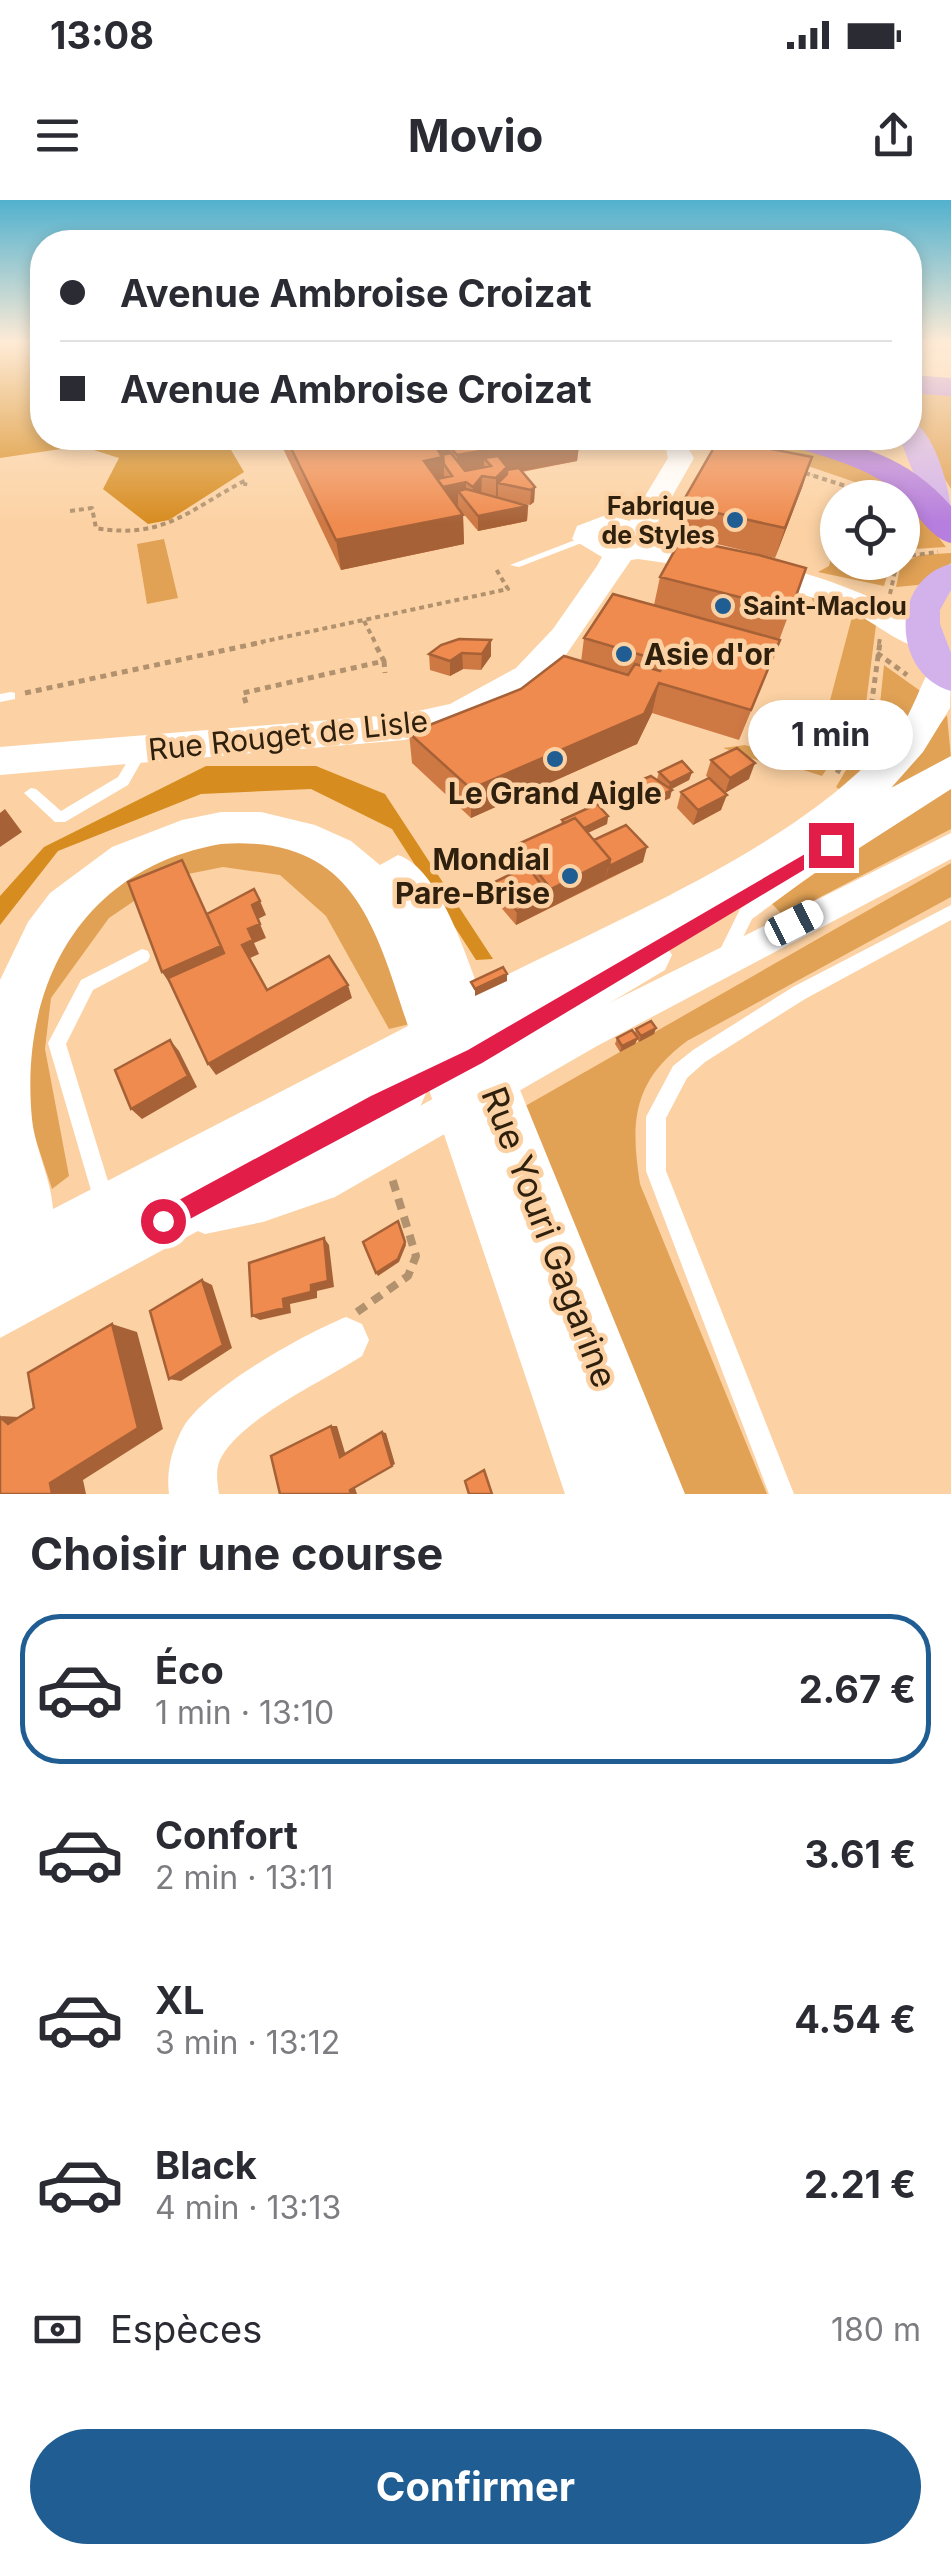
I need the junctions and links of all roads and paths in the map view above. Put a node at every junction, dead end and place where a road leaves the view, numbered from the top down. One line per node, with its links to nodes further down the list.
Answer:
1 (679, 450): 9 (street, Rue Rouget de Lisle)
2 (919, 450): 6 (main road)
3 (794, 454): 4 (path); 8 (highway)
4 (846, 480)
5 (245, 486): 7 (path)
6 (951, 503)
7 (70, 511)
8 (951, 532)
9 (626, 539): 12 (lane); 16 (street); 25 (street, Rue Rouget de Lisle)
10 (951, 551): 11 (path)
11 (920, 554)
12 (515, 565)
13 (496, 570): 17 (path)
14 (893, 580): 16 (path)
15 (942, 580): 16 (street); 19 (main road)
16 (888, 604): 19 (street); 30 (path)
17 (364, 621): 18 (path); 23 (path)
18 (384, 661): 20 (path); 21 (path)
19 (940, 663): 30 (street)
20 (385, 672)
21 (295, 681): 22 (path); 24 (path)
22 (296, 690)
23 (5, 697)
24 (246, 702)
25 (141, 750): 26 (street, Rue Rouget de Lisle); 28 (lane)
26 (0, 761)
27 (951, 770): 29 (street)
28 (31, 793)
29 (888, 812): 30 (street); 34 (lane)
30 (830, 816): 40 (street)
31 (951, 845): 34 (street)
32 (951, 912): 45 (lane)
33 (142, 956): 40 (lane)
34 (722, 960): 38 (street)
35 (0, 972): 36 (street)
36 (435, 980): 37 (street); 39 (street)
37 (1, 1042): 40 (street)
38 (382, 1148): 40 (street); 41 (path)
39 (516, 1201): 43 (street, Rue Youri Gagarine); 44 (street, Rue Youri Gagarine)
40 (41, 1260)
41 (346, 1340): 42 (street)
42 (194, 1494)
43 (600, 1494)
44 (650, 1494)
45 (782, 1494)

